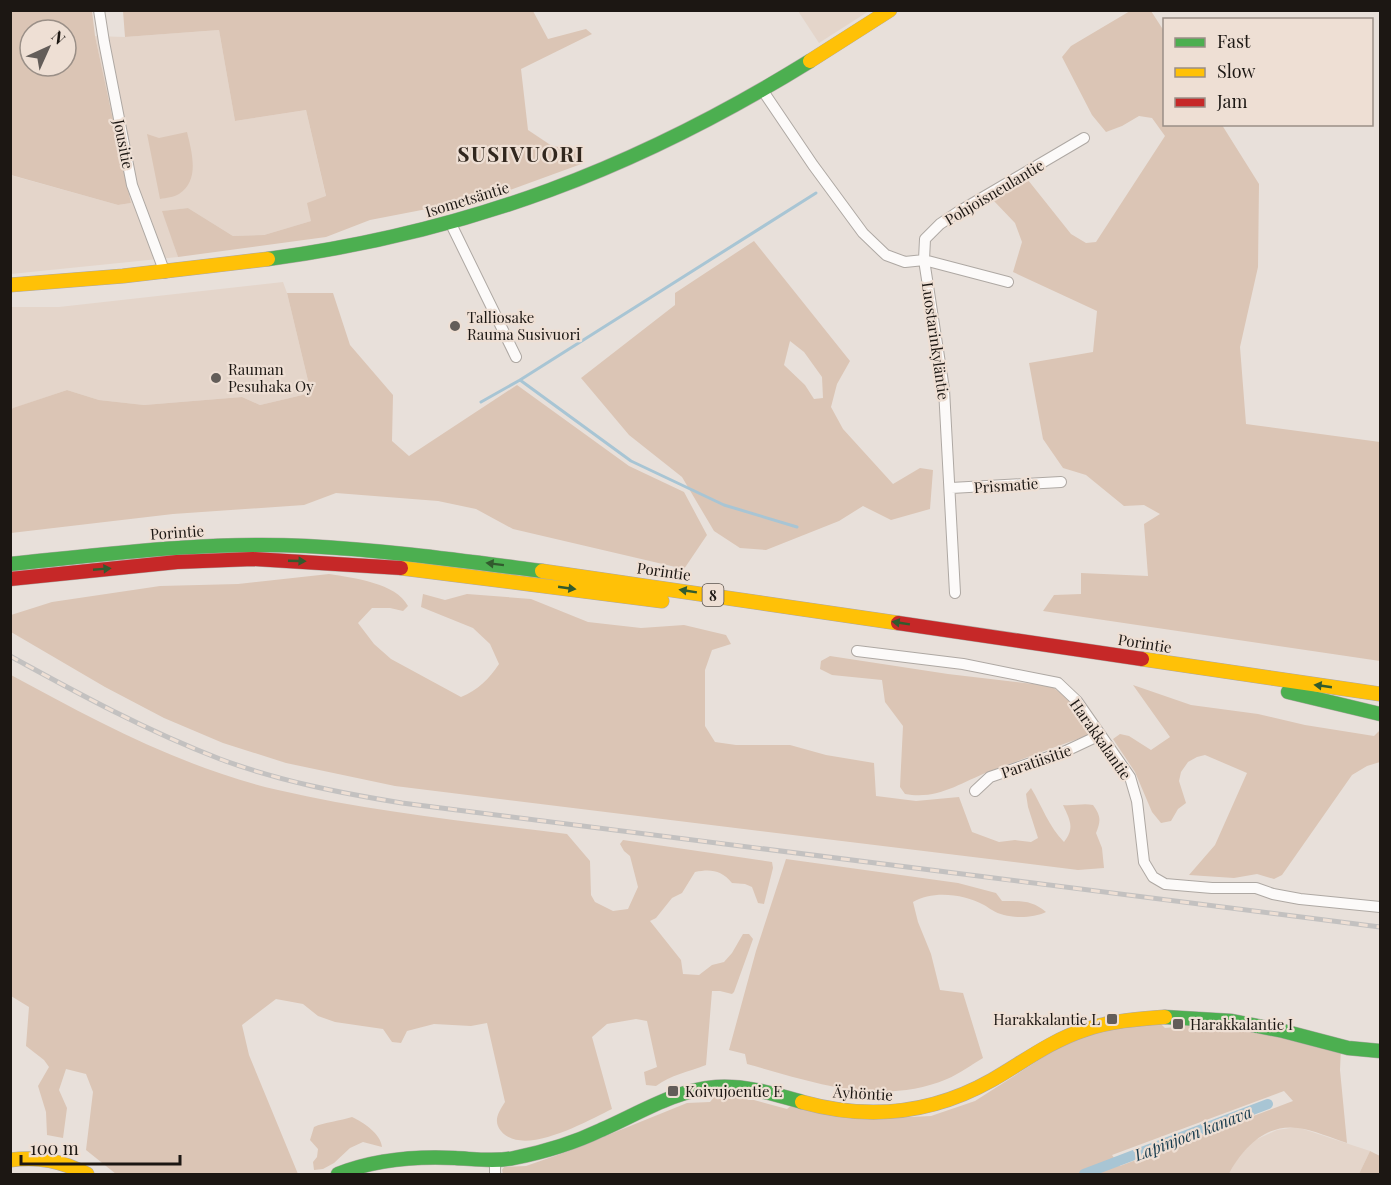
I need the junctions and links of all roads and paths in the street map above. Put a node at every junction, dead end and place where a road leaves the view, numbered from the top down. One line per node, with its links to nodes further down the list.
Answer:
1 (99, 10): 7 (street, Jousitie)
2 (890, 10): 3 (main road, Isometsäntie)
3 (764, 91): 5 (main road, Isometsäntie); 6 (street, Luostarinkyläntie)
4 (1084, 138): 6 (street, Pohjoisneulantie)
5 (450, 222): 7 (main road, Isometsäntie); 10 (street)
6 (924, 260): 8 (street); 12 (street, Luostarinkyläntie)
7 (165, 273): 9 (main road, Isometsäntie)
8 (1008, 282)
9 (10, 285)
10 (516, 357)
11 (1061, 482): 12 (street, Prismatie)
12 (951, 489): 16 (street, Luostarinkyläntie)
13 (10, 564): 14 (main road, Porintie / 8)
14 (43, 567): 15 (main road, Porintie / 8); 18 (main road, Porintie / 8, one-way to 18); 19 (main road, Porintie / 8, one-way to 14)
15 (10, 579)
16 (955, 593)
17 (857, 651): 22 (street, Harakkalantie)
18 (1286, 692): 20 (main road, Porintie / 8); 21 (main road)
19 (1380, 694)
20 (1380, 707)
21 (1380, 714)
22 (1100, 735): 23 (street, Paratiisitie); 24 (street, Harakkalantie)
23 (975, 791)
24 (1380, 907)
25 (1380, 1051): 26 (main road, Äyhöntie)
26 (495, 1159): 29 (main road, Äyhöntie); 30 (street)
27 (10, 1160): 28 (main road)
28 (87, 1174)
29 (338, 1174)
30 (495, 1174)

